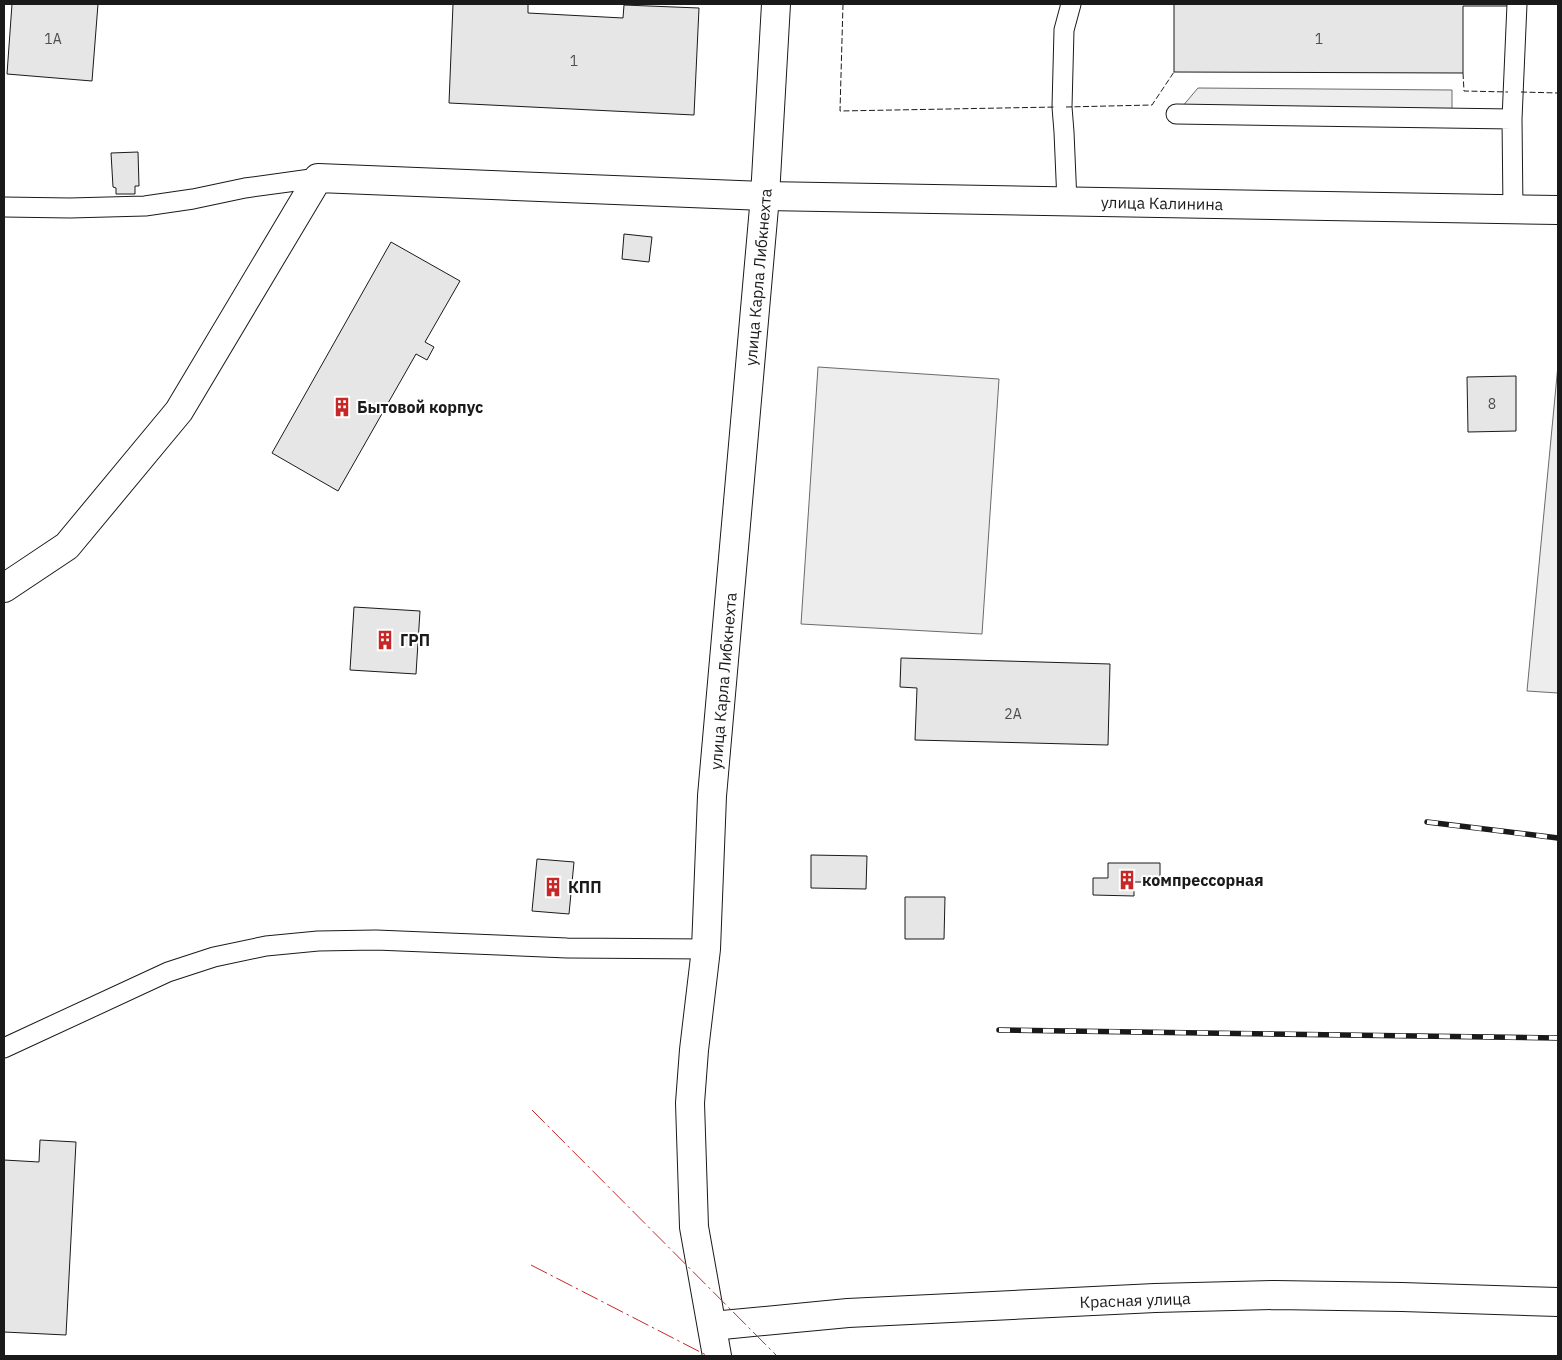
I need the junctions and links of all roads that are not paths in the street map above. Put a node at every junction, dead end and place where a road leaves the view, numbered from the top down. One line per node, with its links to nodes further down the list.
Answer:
1 (776, 4): 7 (street, улица Карла Либкнехта)
2 (1071, 4): 8 (lane)
3 (1517, 4): 5 (lane)
4 (1176, 114): 5 (lane)
5 (1512, 119): 10 (lane)
6 (318, 178): 7 (street, улица Калинина); 9 (lane); 12 (street)
7 (765, 196): 8 (street, улица Калинина); 13 (street, улица Карла Либкнехта)
8 (1067, 202): 10 (street, улица Калинина)
9 (4, 207)
10 (1513, 210): 11 (street, улица Калинина)
11 (1558, 210)
12 (4, 588)
13 (706, 949): 14 (lane); 16 (street, улица Карла Либкнехта)
14 (4, 1048)
15 (1558, 1302): 16 (street, Красная улица)
16 (712, 1326): 17 (street, улица Карла Либкнехта)
17 (717, 1356)

